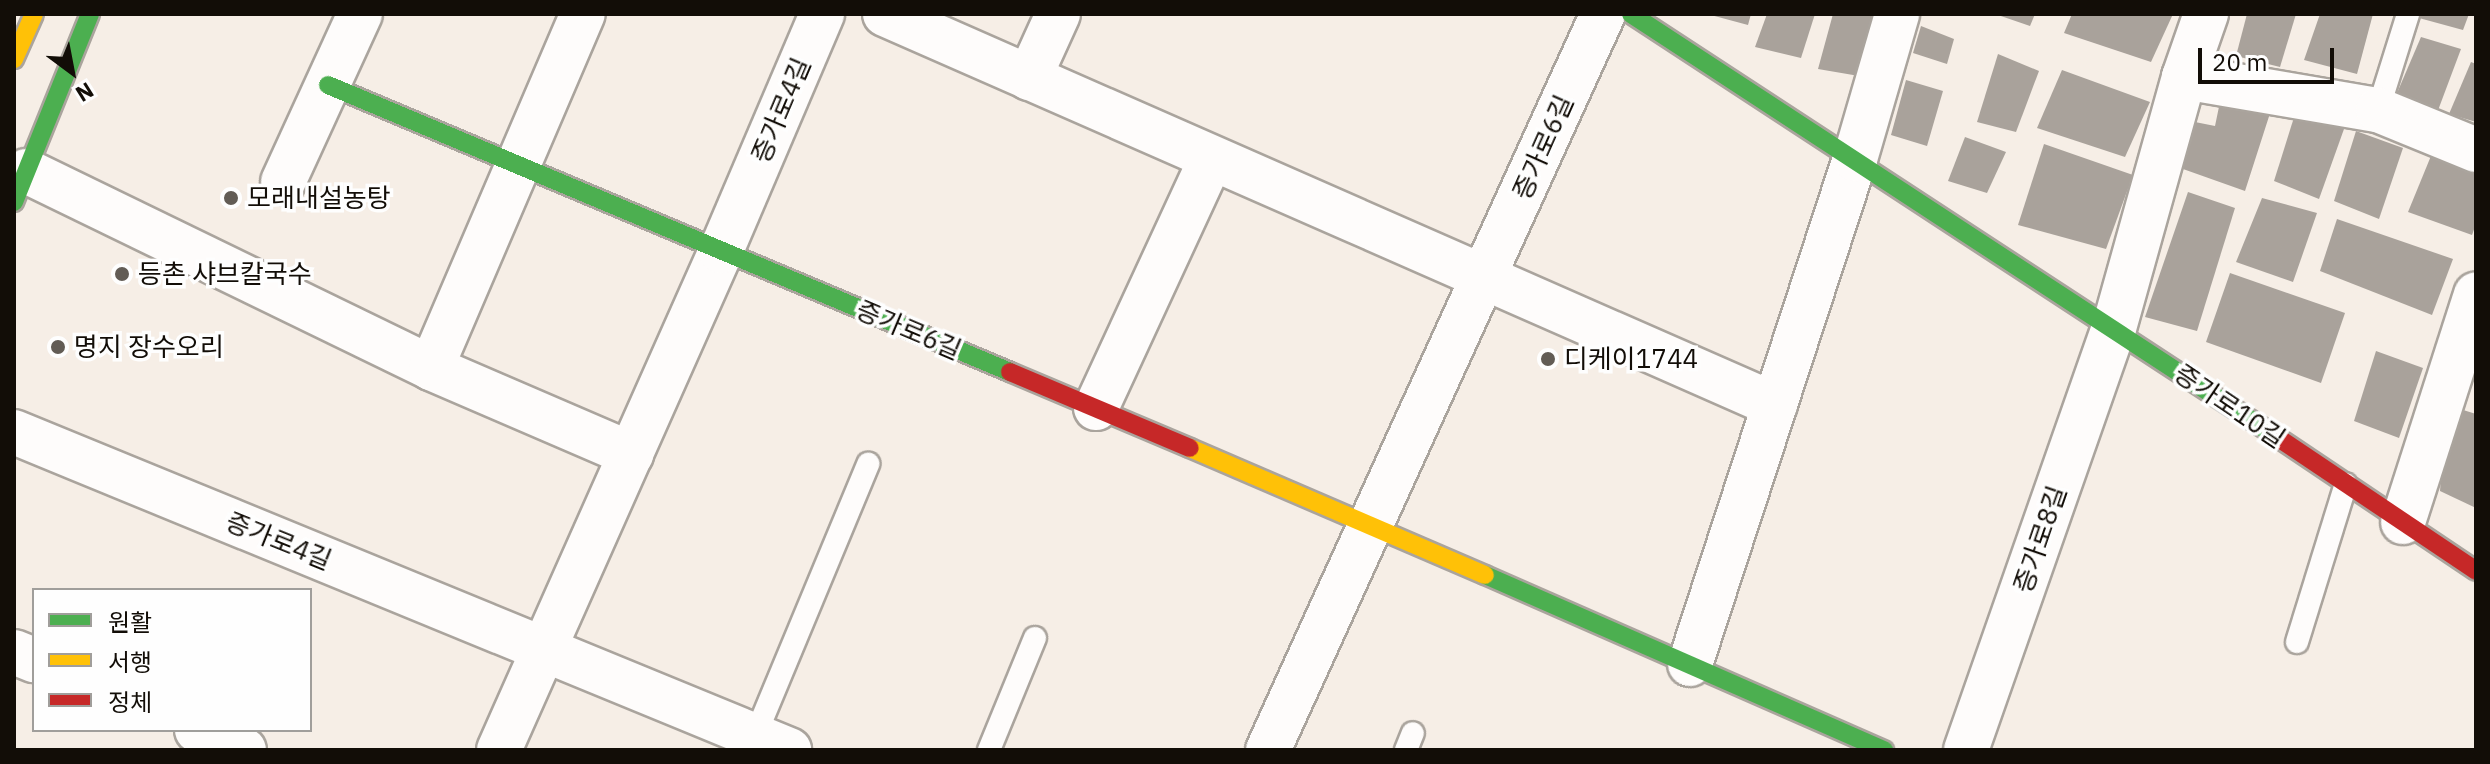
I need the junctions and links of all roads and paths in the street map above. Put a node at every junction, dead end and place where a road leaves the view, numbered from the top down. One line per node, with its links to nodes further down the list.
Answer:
1 (34, 14): 13 (street)
2 (90, 14): 23 (street)
3 (360, 14): 16 (street)
4 (583, 14): 21 (street)
5 (822, 14): 24 (street, 증가로4길)
6 (885, 14): 15 (street)
7 (1058, 14): 15 (street)
8 (1603, 14): 25 (street, 증가로6길)
9 (1631, 14): 20 (street)
10 (1897, 14): 20 (street)
11 (2206, 14): 14 (street, 증가로8길)
12 (2408, 14): 17 (lane)
13 (14, 59)
14 (2184, 77): 17 (street); 27 (street, 증가로8길)
15 (1029, 78): 19 (street)
16 (328, 85): 21 (street); 22 (street)
17 (2378, 110): 18 (street)
18 (2476, 150)
19 (1211, 159): 25 (street); 30 (street)
20 (1855, 159): 27 (street); 29 (street)
21 (518, 165): 24 (street); 28 (street)
22 (283, 182)
23 (20, 187): 28 (street)
24 (721, 251): 30 (street, 증가로6길); 32 (street, 증가로4길)
25 (1482, 279): 29 (street); 36 (street, 증가로6길)
26 (2476, 294): 35 (street)
27 (2114, 328): 34 (street, 증가로10길); 49 (street, 증가로8길)
28 (431, 368): 32 (street)
29 (1775, 405): 41 (street)
30 (1096, 408): 36 (street, 증가로6길)
31 (14, 432): 40 (street, 증가로4길)
32 (631, 454): 40 (street, 증가로4길)
33 (868, 464): 43 (lane)
34 (2346, 484): 35 (street, 증가로10길); 39 (lane)
35 (2403, 522): 37 (street, 증가로10길)
36 (1370, 524): 41 (street); 47 (street, 증가로6길)
37 (2476, 571)
38 (1035, 638): 46 (lane)
39 (2297, 642)
40 (545, 649): 43 (street); 45 (street, 증가로4길)
41 (1690, 664): 48 (street)
42 (202, 732): 44 (street)
43 (772, 743)
44 (244, 750)
45 (499, 750)
46 (989, 750)
47 (1268, 750)
48 (1884, 750)
49 (1966, 750)

